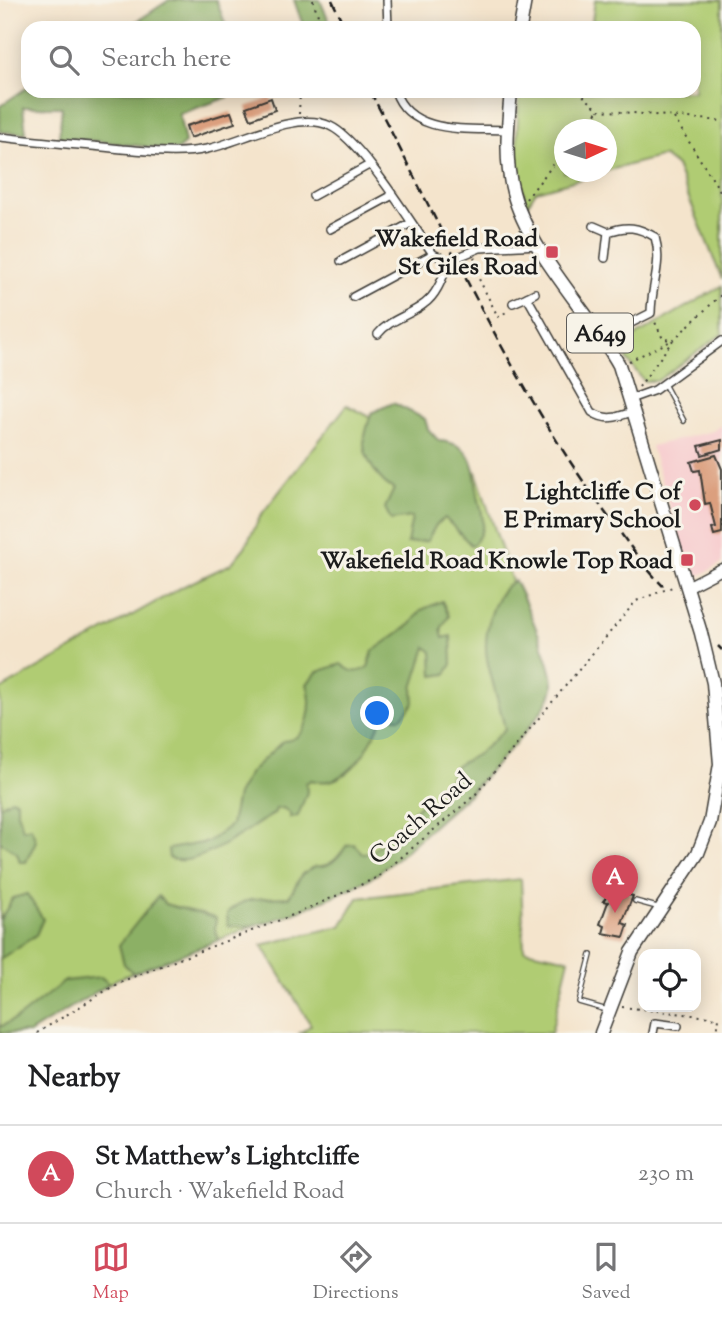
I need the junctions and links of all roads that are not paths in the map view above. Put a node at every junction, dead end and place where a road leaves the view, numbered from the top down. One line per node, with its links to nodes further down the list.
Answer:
1 (387, 0): 3 (street)
2 (525, 0): 4 (main road)
3 (388, 21)
4 (521, 21)
5 (400, 98): 7 (street)
6 (510, 98): 7 (main road, A649)
7 (507, 130): 16 (main road, A649)
8 (0, 137): 9 (street)
9 (369, 165): 10 (street); 11 (street)
10 (313, 196)
11 (391, 196): 12 (street); 14 (street)
12 (411, 223): 17 (street); 19 (street)
13 (594, 226): 15 (street)
14 (330, 229)
15 (608, 232): 18 (street); 26 (street)
16 (539, 245): 20 (street); 26 (main road, A649)
17 (433, 254): 20 (street); 22 (street)
18 (605, 258)
19 (341, 261)
20 (449, 261): 25 (street)
21 (535, 293): 23 (street)
22 (353, 297)
23 (527, 297): 24 (street); 29 (street)
24 (513, 303)
25 (378, 334)
26 (603, 337): 29 (main road, A649)
27 (722, 341): 28 (street)
28 (664, 384): 29 (street); 30 (lane)
29 (632, 405): 32 (main road, A649)
30 (684, 421)
31 (722, 569): 32 (street)
32 (686, 584): 33 (main road, A649)
33 (720, 781): 35 (main road, A649)
34 (635, 901): 35 (lane)
35 (662, 909): 37 (main road, A649)
36 (591, 956): 38 (lane)
37 (637, 957): 38 (main road, A649)
38 (610, 1008): 40 (main road, A649)
39 (678, 1026): 41 (street)
40 (605, 1032)
41 (653, 1033)

